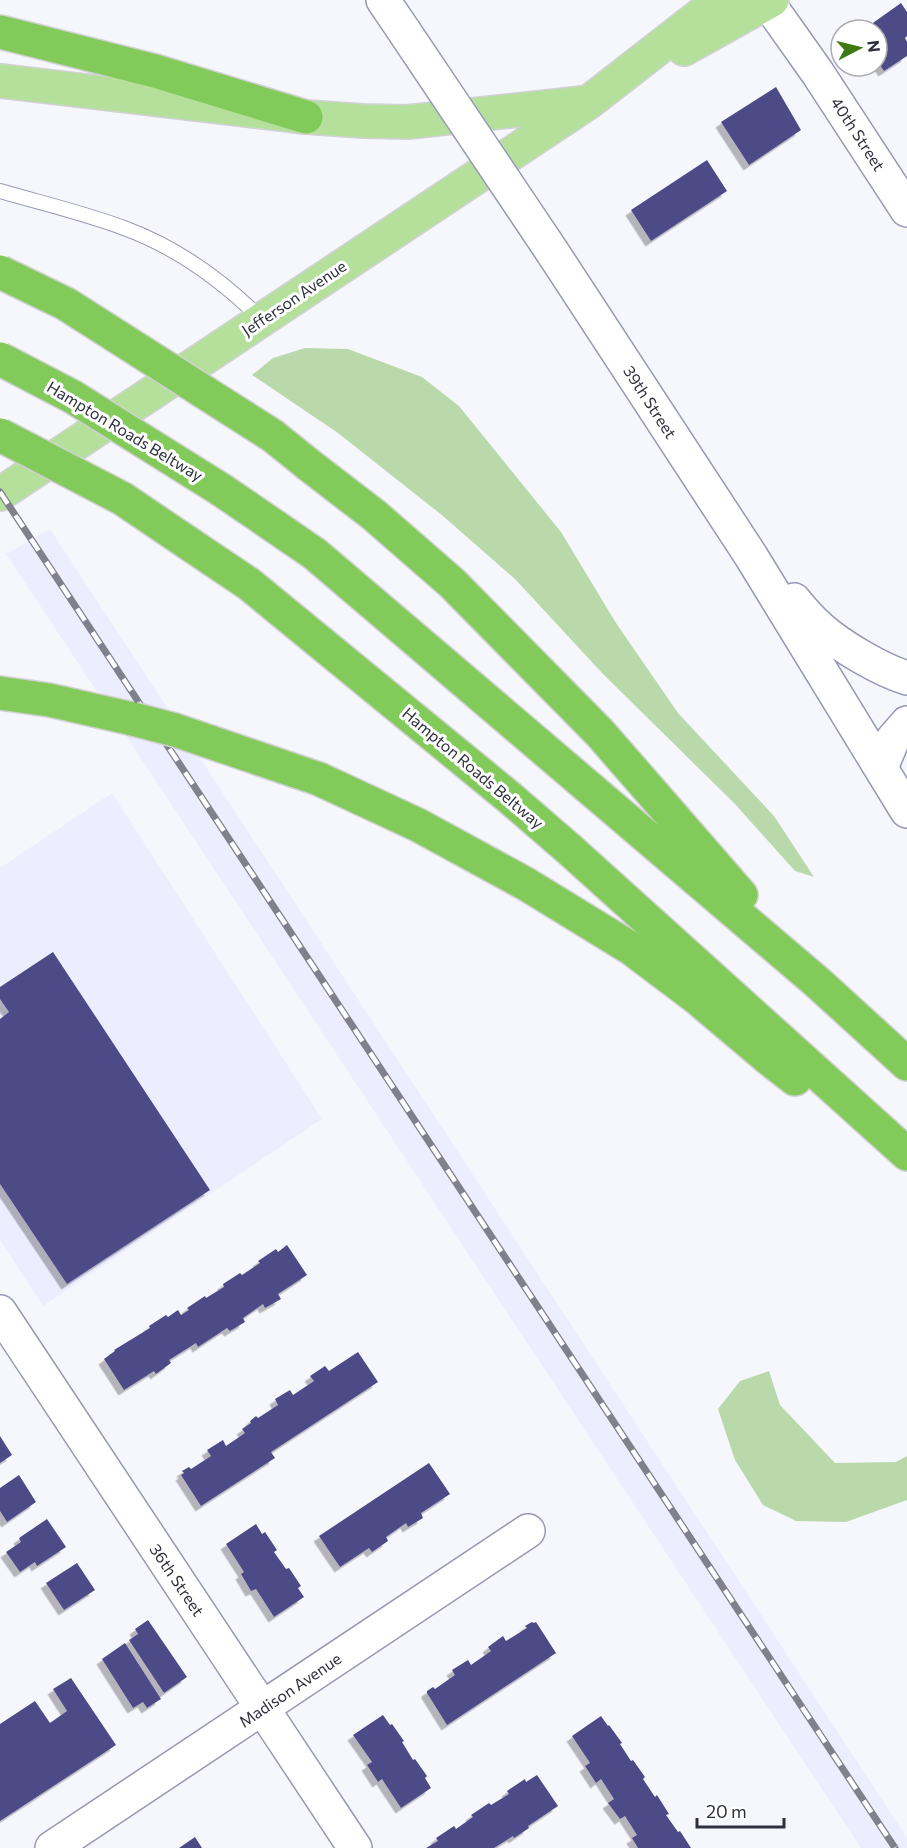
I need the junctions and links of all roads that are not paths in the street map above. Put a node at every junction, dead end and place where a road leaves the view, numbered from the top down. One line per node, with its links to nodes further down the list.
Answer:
1 (383, 0): 15 (main road, 39th Street, bridge)
2 (720, 0): 6 (main road, Jefferson Avenue)
3 (768, 1): 6 (main road, Jefferson Avenue); 9 (main road, 40th Street)
4 (0, 32): 7 (highway)
5 (0, 81): 7 (main road)
6 (589, 102): 7 (main road); 11 (main road, Jefferson Avenue)
7 (306, 117)
8 (0, 191): 11 (lane)
9 (907, 210)
10 (0, 272): 21 (highway, bridge)
11 (262, 320): 14 (main road, Jefferson Avenue)
12 (0, 359): 21 (highway, Hampton Roads Beltway, bridge)
13 (0, 435): 23 (highway, Hampton Roads Beltway, bridge)
14 (0, 494)
15 (751, 556): 16 (main road); 19 (main road, 39th Street)
16 (907, 678)
17 (0, 693): 23 (highway, bridge)
18 (907, 723): 19 (main road)
19 (881, 768): 20 (main road, 39th Street)
20 (907, 811)
21 (817, 982): 22 (highway, Hampton Roads Beltway)
22 (907, 1064)
23 (865, 1124): 24 (highway, Hampton Roads Beltway); 25 (highway)
24 (907, 1154)
25 (907, 1160)
26 (0, 1312): 28 (main road, 36th Street)
27 (528, 1531): 28 (main road, Madison Avenue)
28 (262, 1708): 29 (main road, Madison Avenue); 30 (main road, 36th Street)
29 (51, 1848)
30 (355, 1848)

